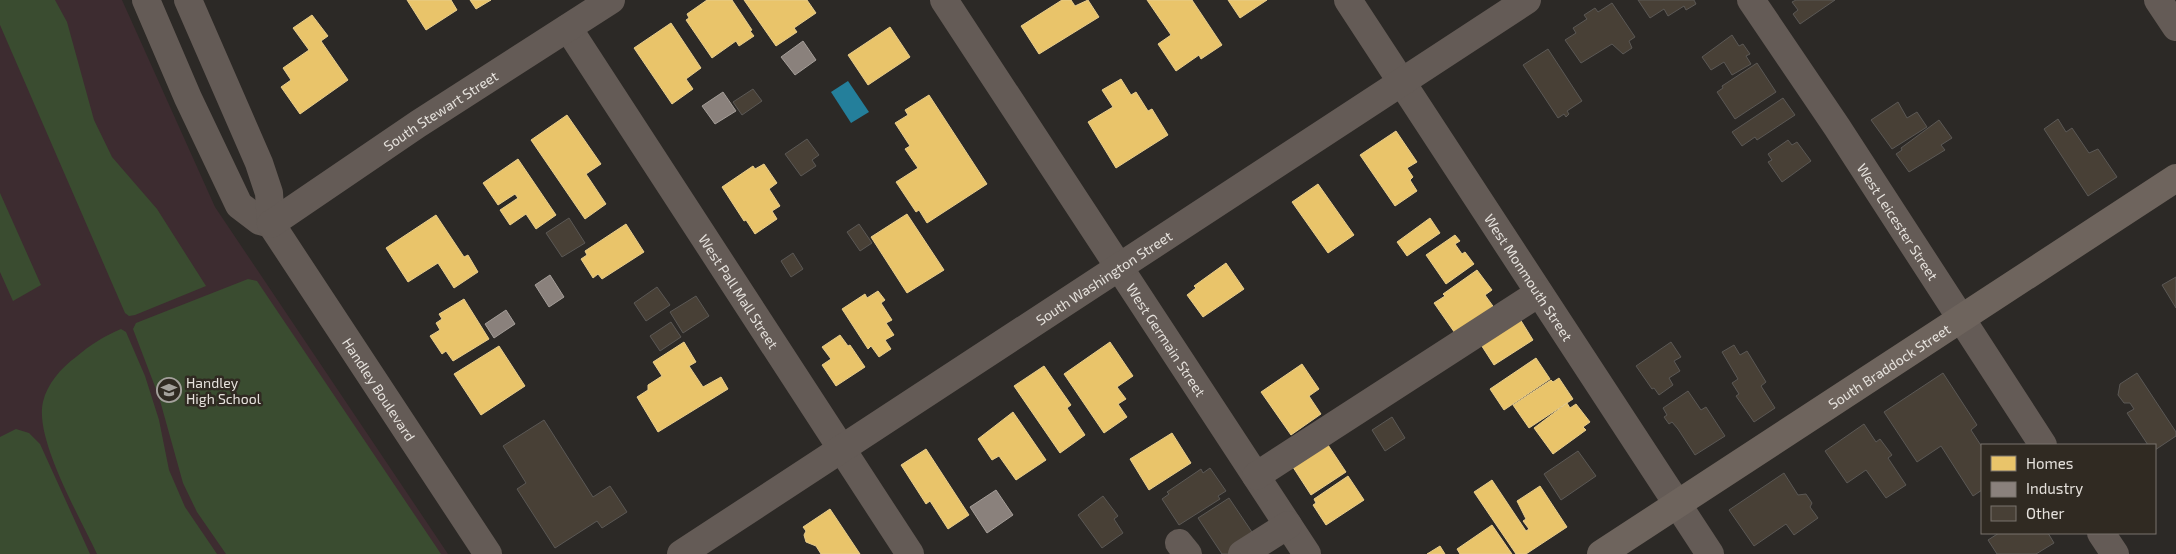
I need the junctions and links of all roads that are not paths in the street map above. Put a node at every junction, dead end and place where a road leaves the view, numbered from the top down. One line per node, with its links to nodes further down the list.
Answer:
1 (146, 0): 13 (street)
2 (188, 0): 13 (street, Handley Boulevard)
3 (611, 0): 10 (street, South Stewart Street)
4 (944, 0): 14 (street, West Germain Street)
5 (1348, 0): 11 (street, West Monmouth Street)
6 (1527, 0): 11 (street, South Washington Street)
7 (1750, 0): 16 (street, West Leicester Street)
8 (2158, 0): 9 (street)
9 (2176, 27)
10 (568, 28): 13 (street, South Stewart Street); 18 (street, West Pall Mall Street)
11 (1402, 82): 14 (street, South Washington Street); 15 (street, West Monmouth Street)
12 (2176, 178): 16 (main road, South Braddock Street)
13 (271, 224): 23 (street, Handley Boulevard)
14 (1119, 267): 18 (street, South Washington Street); 19 (street, West Germain Street)
15 (1539, 293): 19 (street); 20 (street, West Monmouth Street)
16 (1960, 319): 17 (street, West Leicester Street); 20 (main road, South Braddock Street)
17 (2042, 444)
18 (842, 449): 24 (street, South Washington Street); 25 (street, West Pall Mall Street)
19 (1256, 476): 21 (street, West Germain Street)
20 (1677, 504): 28 (main road, South Braddock Street); 29 (street, West Monmouth Street)
21 (1288, 525): 26 (street); 27 (street, West Germain Street)
22 (2102, 534): 30 (street)
23 (488, 554)
24 (681, 554)
25 (910, 554)
26 (1242, 554)
27 (1307, 554)
28 (1601, 554)
29 (1710, 554)
30 (2114, 554)

